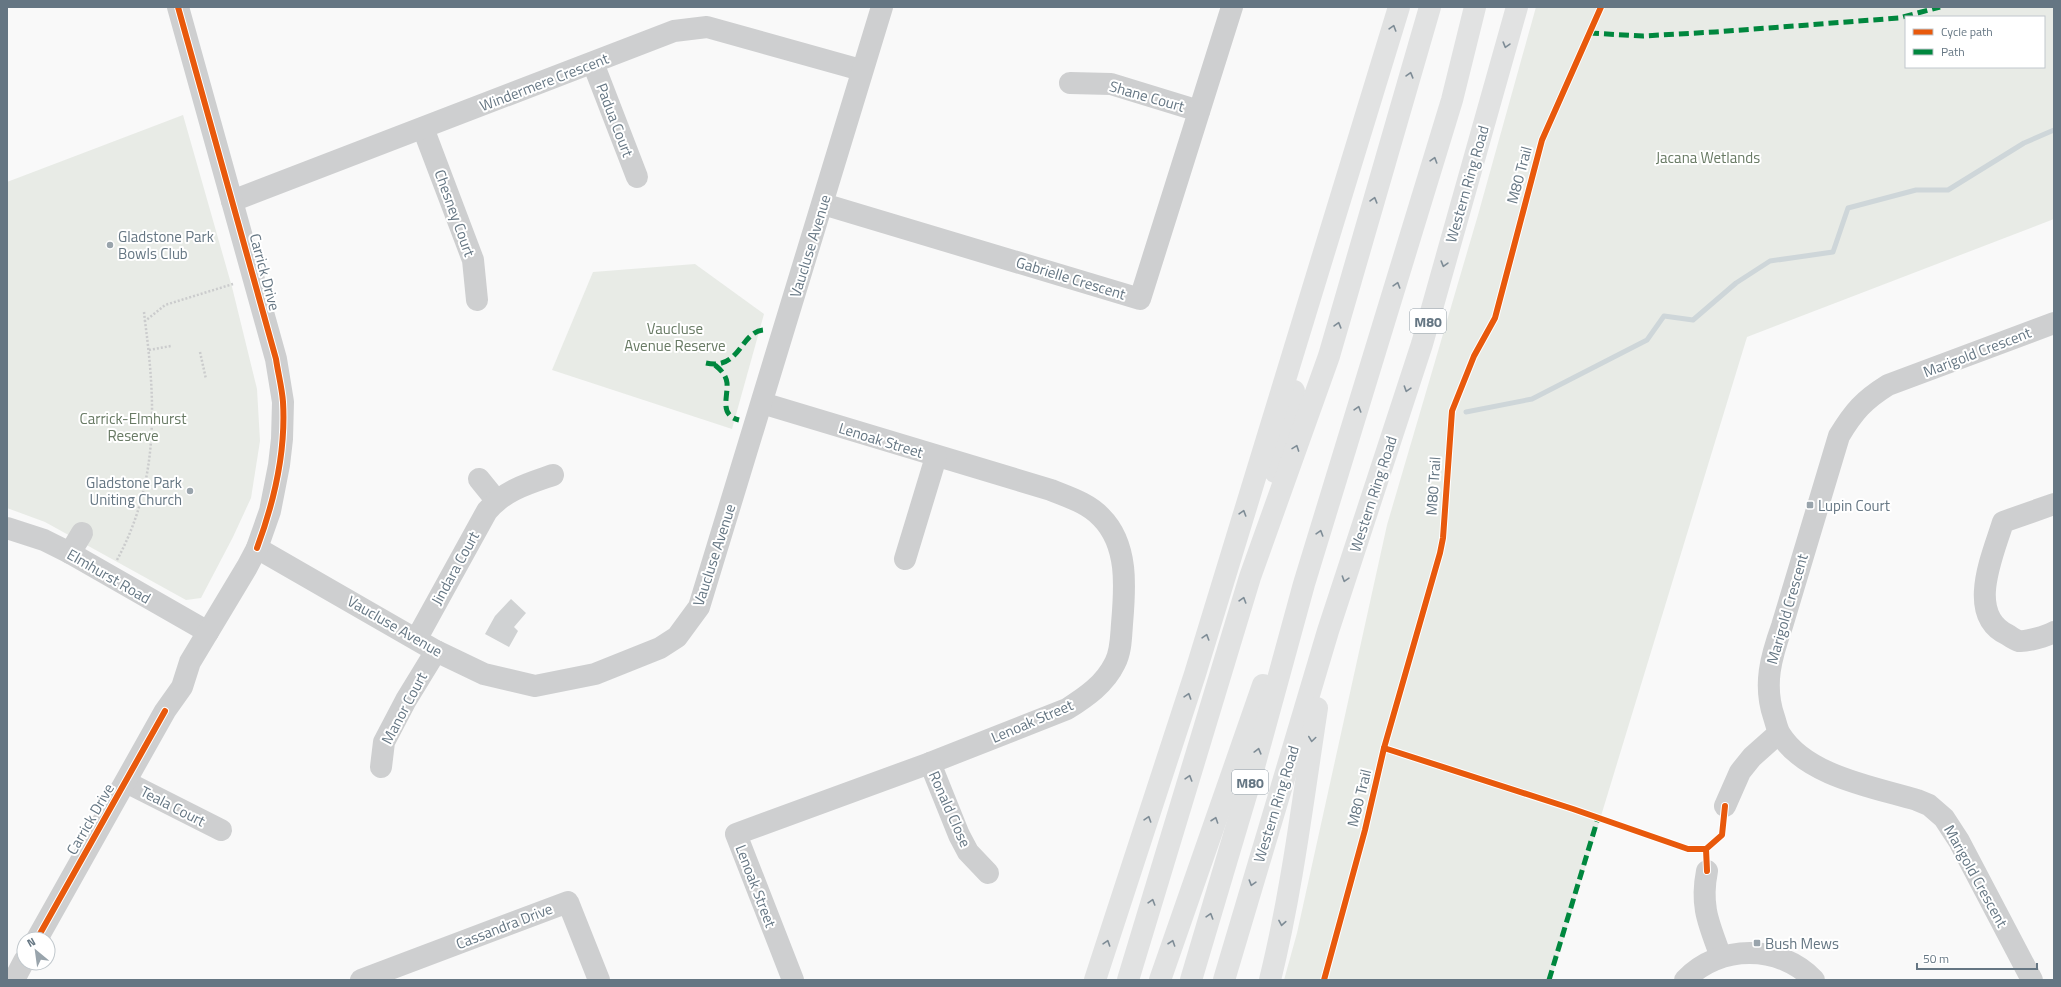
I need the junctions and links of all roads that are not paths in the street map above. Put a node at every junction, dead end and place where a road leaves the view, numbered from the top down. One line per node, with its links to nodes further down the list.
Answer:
1 (178, 7): 15 (street, Carrick Drive)
2 (882, 7): 9 (street)
3 (1232, 7): 12 (street, Gabrielle Crescent)
4 (1399, 7): 10 (highway, one-way to 4)
5 (1430, 7): 30 (highway, one-way to 5)
6 (1475, 7): 31 (highway, Western Ring Road / M80, one-way to 6)
7 (1517, 7): 33 (highway, Western Ring Road / M80, one-way to 33)
8 (593, 63): 9 (street, Windermere Crescent); 13 (street, Windermere Crescent); 14 (street, Padua Court)
9 (861, 70): 16 (street, Vaucluse Avenue)
10 (1378, 77): 30 (highway); 52 (highway, one-way to 10)
11 (1070, 83): 12 (street, Shane Court)
12 (1199, 111): 16 (street, Gabrielle Crescent)
13 (424, 128): 15 (street, Windermere Crescent); 17 (street, Chesney Court)
14 (637, 177)
15 (232, 201): 27 (street, Carrick Drive)
16 (823, 204): 19 (street, Vaucluse Avenue)
17 (477, 300)
18 (2054, 323): 37 (street, Marigold Crescent)
19 (762, 402): 20 (street, Lenoak Street); 36 (street, Vaucluse Avenue)
20 (936, 457): 29 (street); 38 (street, Lenoak Street)
21 (553, 475): 23 (street, Jindara Court)
22 (479, 479): 23 (street)
23 (496, 500): 35 (street, Jindara Court)
24 (2054, 504): 34 (street)
25 (7, 528): 28 (street, Elmhurst Road)
26 (82, 533): 28 (street)
27 (257, 548): 32 (street, Carrick Drive); 35 (street, Vaucluse Avenue)
28 (70, 553): 32 (street, Elmhurst Road)
29 (905, 559)
30 (1250, 577): 53 (highway, one-way to 30)
31 (1304, 584): 54 (highway, one-way to 31); 55 (highway, Western Ring Road / M80, one-way to 31)
32 (208, 632): 40 (street, Carrick Drive)
33 (1328, 632): 56 (highway, Western Ring Road / M80, one-way to 56); 57 (highway, one-way to 57)
34 (2054, 632)
35 (417, 638): 36 (street, Vaucluse Avenue)
36 (436, 650): 39 (street, Manor Court)
37 (1779, 733): 41 (street); 60 (street, Marigold Crescent)
38 (930, 762): 44 (street, Ronald Close); 51 (street, Lenoak Street)
39 (381, 767)
40 (126, 782): 42 (street, Teala Court); 45 (street, Carrick Drive)
41 (1725, 806)
42 (221, 830)
43 (1707, 871): 46 (street)
44 (988, 873)
45 (42, 931)
46 (1721, 957): 58 (street); 59 (street)
47 (19, 971): 48 (street)
48 (14, 980)
49 (363, 980): 50 (street, Cassandra Drive)
50 (599, 980)
51 (793, 980)
52 (1095, 980)
53 (1128, 980)
54 (1160, 980)
55 (1191, 980)
56 (1224, 980)
57 (1270, 980)
58 (1685, 980)
59 (1814, 980)
60 (2032, 980)

